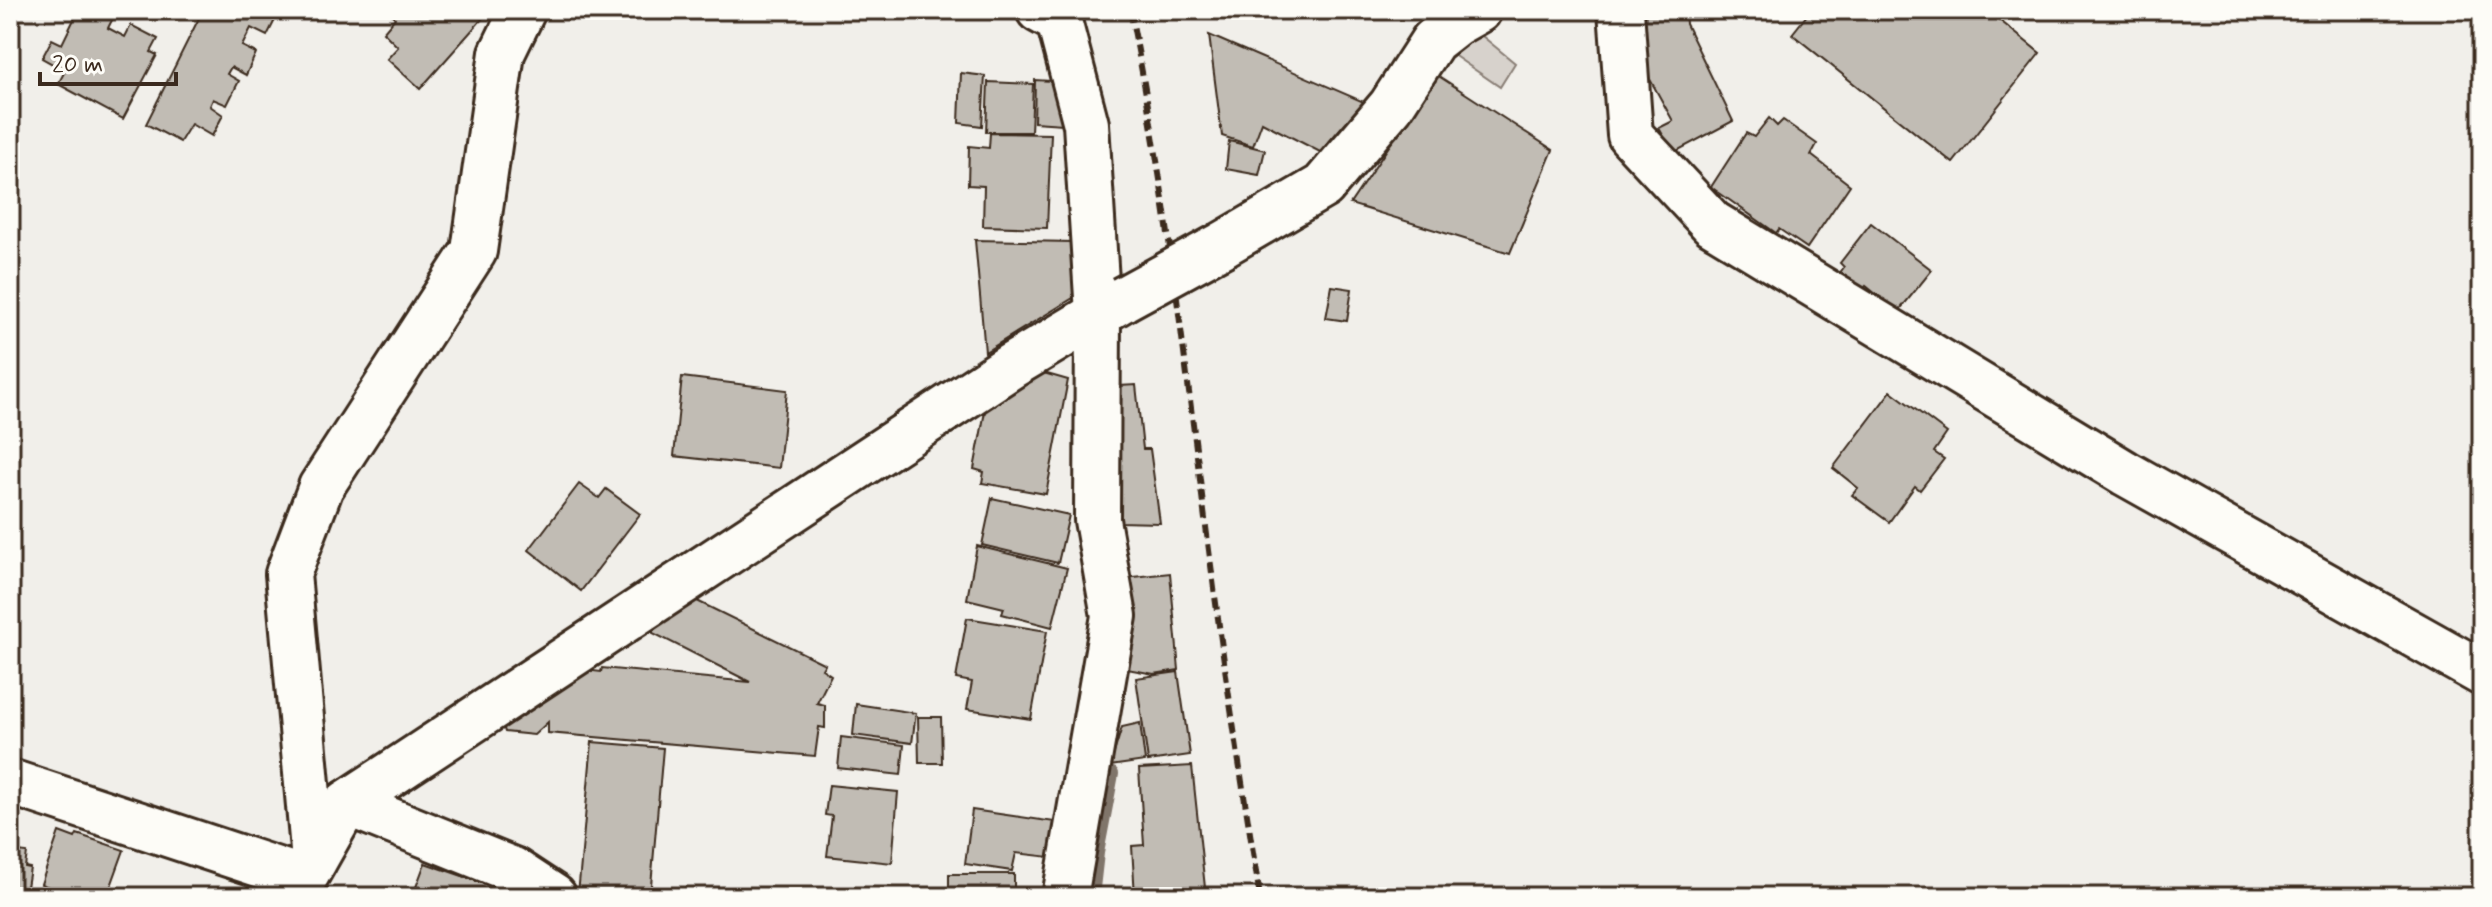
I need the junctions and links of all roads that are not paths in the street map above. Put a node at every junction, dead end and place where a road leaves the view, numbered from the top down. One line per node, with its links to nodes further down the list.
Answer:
1 (523, 10): 9 (street)
2 (1039, 10): 5 (street)
3 (1479, 10): 5 (street, bridge)
4 (1621, 10): 6 (street)
5 (1110, 306): 8 (street); 11 (street)
6 (2482, 673)
7 (10, 782): 9 (street)
8 (347, 803): 9 (street); 10 (street)
9 (314, 861)
10 (554, 897)
11 (1065, 897)

